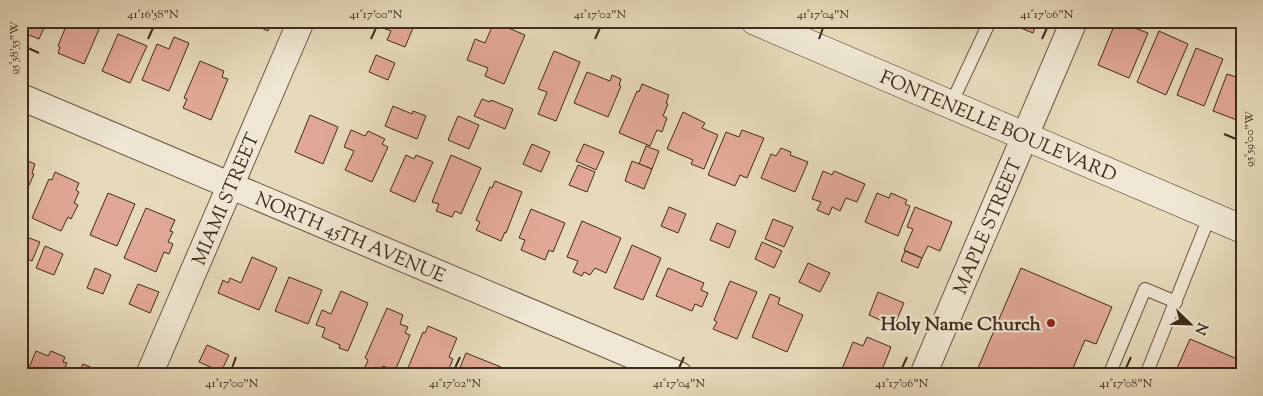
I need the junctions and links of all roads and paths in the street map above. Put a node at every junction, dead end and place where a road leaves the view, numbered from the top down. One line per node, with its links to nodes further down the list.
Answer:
1 (301, 21): 8 (street, MIAMI STREET)
2 (755, 21): 6 (main road, FONTENELLE BOULEVARD)
3 (990, 21): 6 (lane)
4 (1074, 21): 7 (street, MAPLE STREET)
5 (21, 97): 8 (street, NORTH 45TH AVENUE)
6 (951, 104): 7 (main road, FONTENELLE BOULEVARD)
7 (1025, 135): 9 (main road, FONTENELLE BOULEVARD); 14 (street, MAPLE STREET)
8 (230, 186): 12 (street, MIAMI STREET); 13 (street, NORTH 45TH AVENUE)
9 (1210, 215): 10 (main road, FONTENELLE BOULEVARD); 11 (lane)
10 (1242, 228)
11 (1176, 302): 15 (lane); 16 (lane)
12 (149, 375)
13 (679, 375)
14 (923, 375)
15 (1110, 375)
16 (1146, 375)

